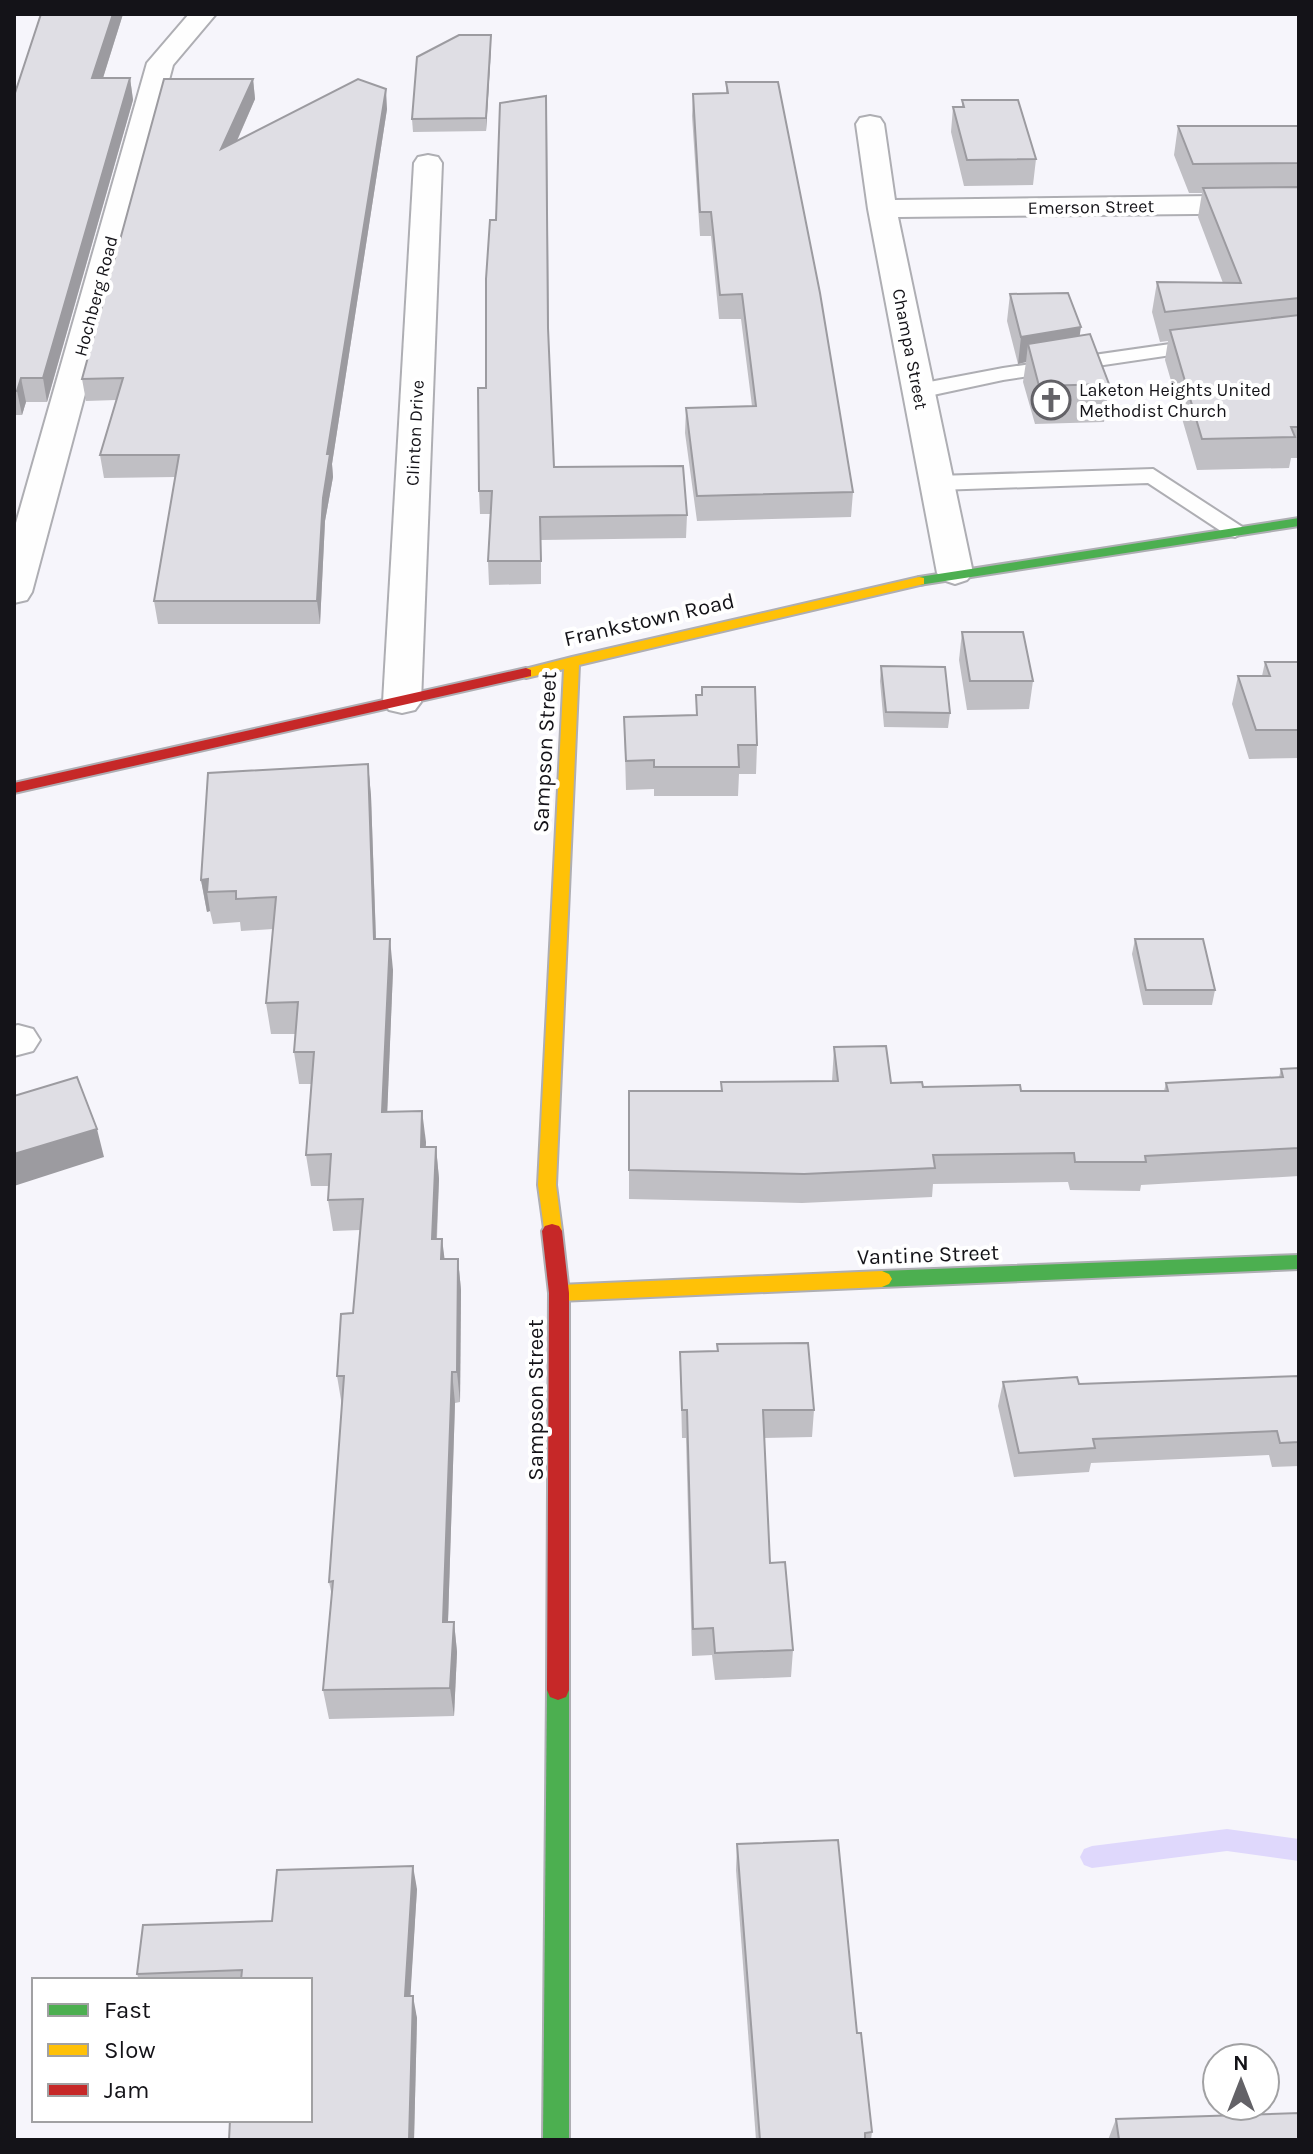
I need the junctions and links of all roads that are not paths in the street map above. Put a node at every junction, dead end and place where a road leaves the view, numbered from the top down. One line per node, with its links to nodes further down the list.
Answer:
1 (203, 14): 12 (street, Hochberg Road)
2 (870, 124): 5 (street, Champa Street)
3 (428, 163): 14 (street, Clinton Drive)
4 (1299, 204): 5 (street, Emerson Street)
5 (882, 209): 7 (street, Champa Street)
6 (1222, 342): 7 (lane)
7 (919, 391): 8 (street, Champa Street)
8 (937, 483): 10 (lane); 11 (street, Champa Street)
9 (1299, 522): 10 (street, Frankstown Road)
10 (1235, 530): 11 (street, Frankstown Road)
11 (955, 573): 13 (street, Frankstown Road)
12 (14, 592)
13 (572, 661): 14 (street, Frankstown Road); 17 (street, Sampson Street)
14 (402, 702): 15 (street, Frankstown Road)
15 (14, 788)
16 (1299, 1262): 17 (street, Vantine Street)
17 (559, 1293): 18 (street, Sampson Street)
18 (556, 2140)

